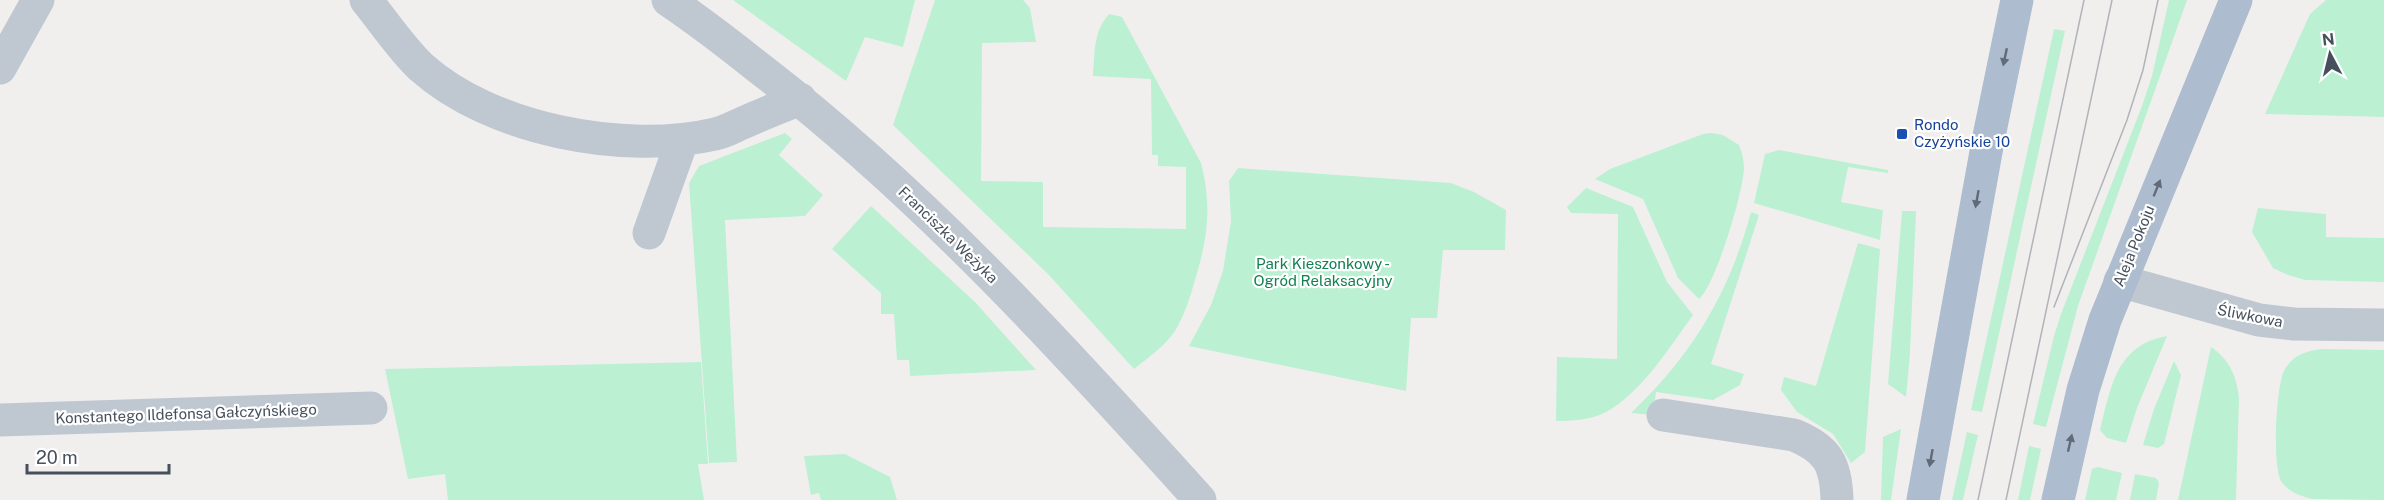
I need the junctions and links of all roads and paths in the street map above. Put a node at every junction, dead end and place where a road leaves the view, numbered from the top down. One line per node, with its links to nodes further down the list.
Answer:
1 (38, 0): 6 (street)
2 (366, 0): 8 (street)
3 (668, 0): 7 (street, Franciszka Wężyka)
4 (2017, 0): 17 (main road, one-way to 17)
5 (2236, 0): 10 (main road, Aleja Pokoju, one-way to 5)
6 (0, 68)
7 (800, 99): 8 (street); 15 (street, Franciszka Wężyka)
8 (682, 141): 9 (street)
9 (649, 233)
10 (2120, 282): 11 (street, Śliwkowa); 18 (main road, Aleja Pokoju, one-way to 10)
11 (2384, 326)
12 (372, 408): 14 (street, Konstantego Ildefonsa Gałczyńskiego)
13 (1663, 415): 16 (street)
14 (0, 420)
15 (1200, 500)
16 (1837, 500)
17 (1923, 500)
18 (2058, 500)

